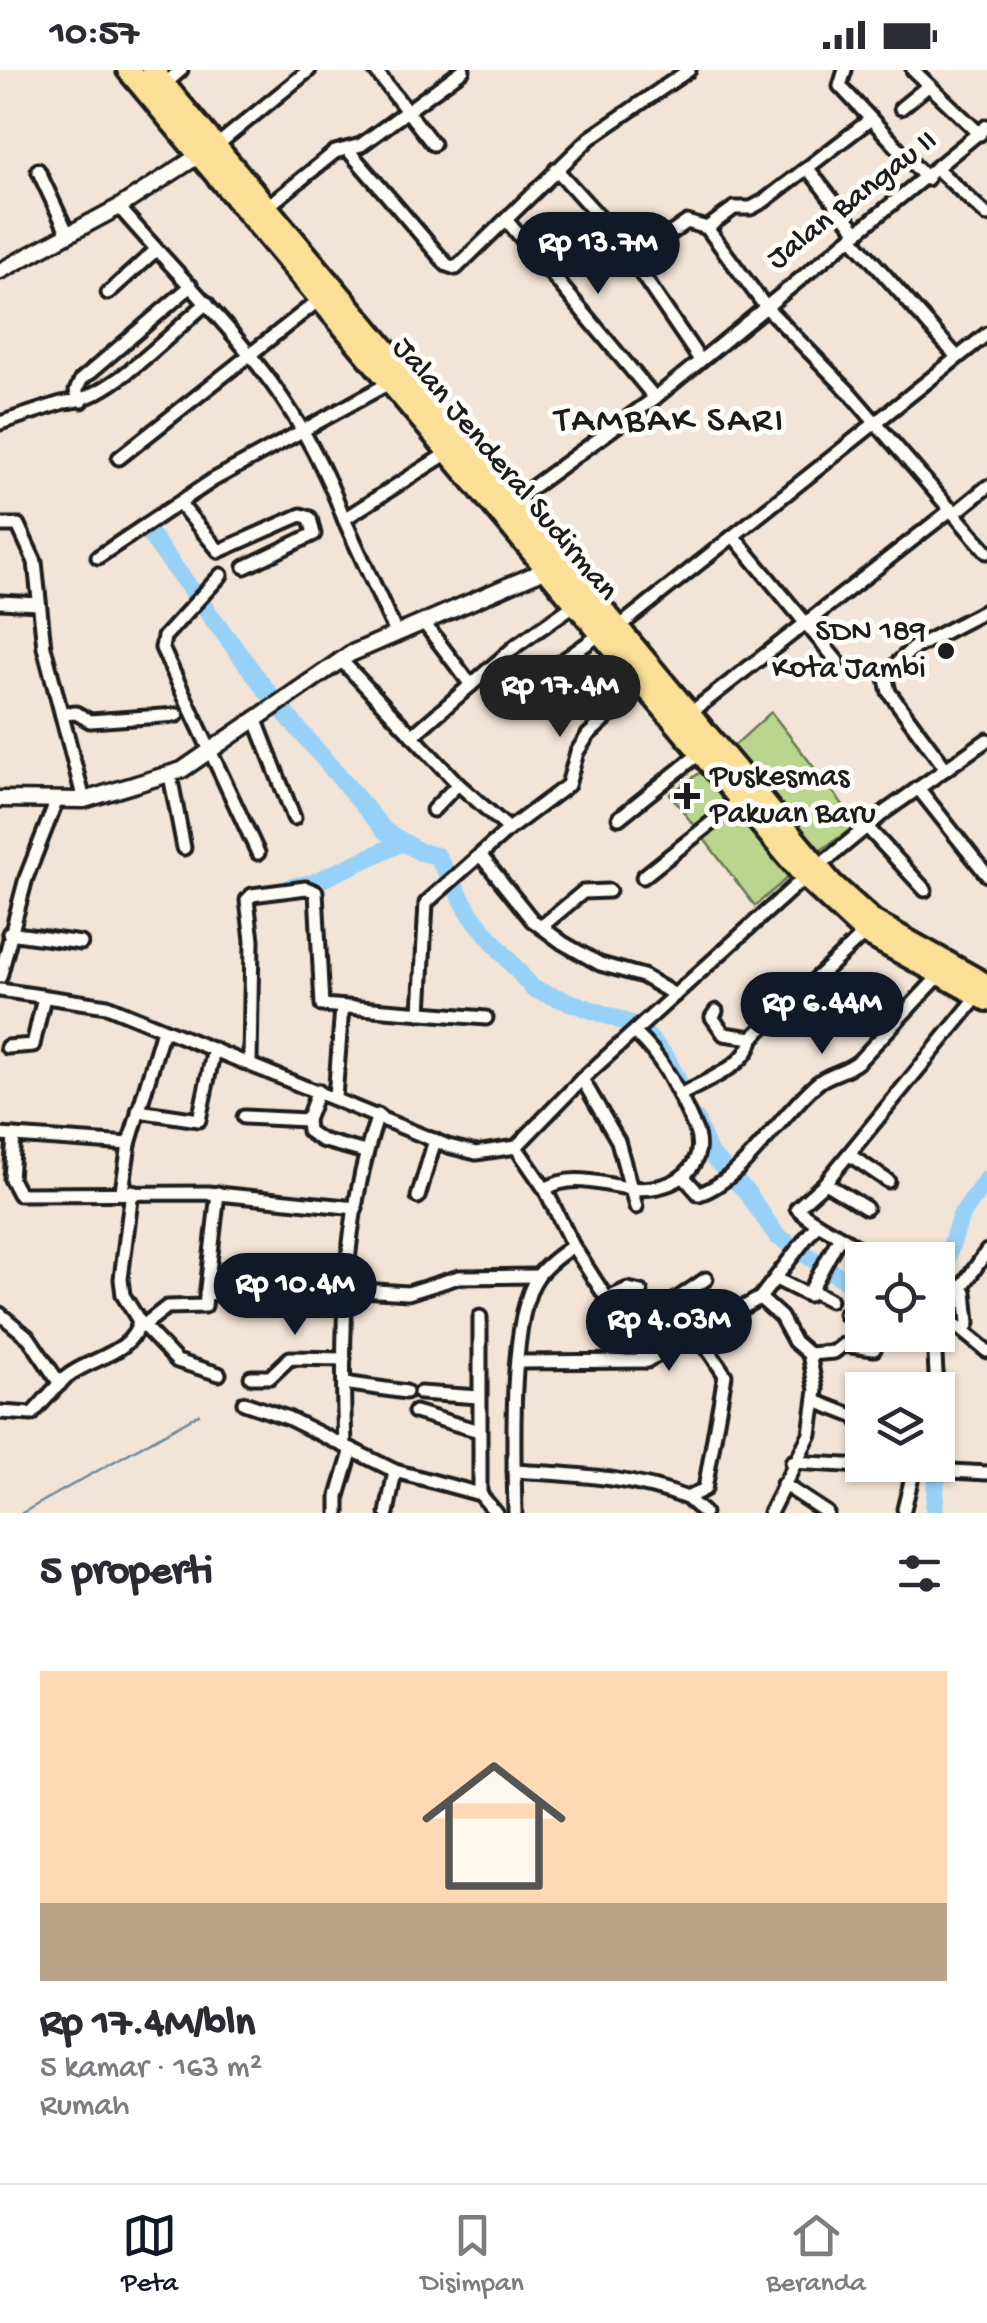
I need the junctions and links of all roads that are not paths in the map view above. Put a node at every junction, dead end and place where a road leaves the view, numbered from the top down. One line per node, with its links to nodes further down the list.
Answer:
1 (128, 70): 16 (highway, Jalan Jenderal Sudirman)
2 (181, 70): 9 (street)
3 (309, 70): 16 (street)
4 (374, 70): 12 (street)
5 (462, 70): 12 (street)
6 (690, 70): 18 (street)
7 (846, 70): 13 (street)
8 (913, 70): 10 (street)
9 (158, 77): 16 (highway, Jalan Jenderal Sudirman)
10 (928, 86): 11 (street); 14 (street)
11 (902, 108)
12 (405, 110): 15 (street); 17 (street)
13 (871, 119): 20 (street); 21 (street)
14 (984, 130): 21 (street, Jalan Bangau II)
15 (433, 144)
16 (208, 150): 22 (street); 23 (highway, Jalan Jenderal Sudirman); 30 (highway, Jalan Jenderal Sudirman)
17 (348, 150): 23 (street); 25 (street)
18 (556, 168): 25 (street); 31 (street)
19 (38, 170): 27 (street)
20 (809, 170): 26 (street); 28 (street)
21 (933, 174): 24 (street); 28 (street, Jalan Bangau II)
22 (119, 207): 27 (street); 29 (street)
23 (266, 208): 30 (highway, Jalan Jenderal Sudirman)
24 (987, 215)
25 (508, 222): 43 (street)
26 (708, 228): 31 (street); 37 (street)
27 (68, 234): 32 (street)
28 (855, 236): 37 (street, Jalan Bangau II); 40 (street)
29 (156, 250): 33 (street); 34 (street)
30 (293, 253): 35 (highway, Jalan Jenderal Sudirman); 42 (highway, Jalan Jenderal Sudirman)
31 (633, 260): 41 (street)
32 (0, 270)
33 (192, 286): 36 (street); 44 (street)
34 (108, 293)
35 (319, 300): 39 (street); 42 (highway, Jalan Jenderal Sudirman)
36 (207, 303): 39 (street); 44 (street)
37 (765, 306): 41 (street, Jalan Bangau II); 46 (street)
38 (987, 334): 40 (street)
39 (252, 352): 47 (street); 49 (street)
40 (958, 357): 46 (street)
41 (700, 360): 43 (street, Jalan Bangau II)
42 (389, 370): 47 (street); 48 (highway, Jalan Jenderal Sudirman); 50 (highway, Jalan Jenderal Sudirman)
43 (655, 398): 52 (street, Jalan Bangau II)
44 (82, 401): 45 (street)
45 (0, 423)
46 (876, 424): 54 (street); 57 (street)
47 (305, 430): 53 (street); 55 (street)
48 (450, 452): 50 (highway, Jalan Jenderal Sudirman); 55 (street)
49 (119, 458)
50 (475, 468): 52 (highway, Jalan Jenderal Sudirman); 61 (highway, Jalan Jenderal Sudirman)
51 (987, 487): 54 (street)
52 (514, 500): 69 (highway, Jalan Jenderal Sudirman)
53 (180, 504): 59 (street); 60 (street)
54 (954, 511): 58 (street); 68 (street)
55 (344, 518): 70 (street)
56 (0, 526): 65 (street)
57 (734, 537): 68 (street); 69 (street)
58 (987, 552)
59 (98, 556)
60 (245, 567)
61 (547, 569): 64 (highway, Jalan Jenderal Sudirman); 67 (street)
62 (222, 575): 82 (street)
63 (0, 602): 65 (street)
64 (577, 603): 69 (highway, Jalan Jenderal Sudirman); 75 (street)
65 (39, 604): 76 (street)
66 (987, 610): 84 (street)
67 (424, 623): 70 (street); 75 (street)
68 (805, 623): 72 (street); 78 (street)
69 (611, 630): 73 (street); 74 (highway, Jalan Jenderal Sudirman); 78 (highway, Jalan Jenderal Sudirman)
70 (398, 634): 71 (street)
71 (340, 659): 77 (street); 80 (street)
72 (837, 661)
73 (544, 674)
74 (644, 684): 83 (highway, Jalan Jenderal Sudirman); 96 (street)
75 (471, 685): 80 (street)
76 (62, 714): 79 (street); 90 (street)
77 (262, 714): 82 (street); 93 (street)
78 (689, 714): 88 (highway, Jalan Jenderal Sudirman)
79 (176, 715)
80 (412, 736): 86 (street)
81 (987, 740): 84 (street)
82 (210, 749): 85 (street); 98 (street)
83 (700, 753): 88 (highway, Jalan Jenderal Sudirman); 94 (street)
84 (946, 769): 87 (street)
85 (170, 775): 90 (street); 97 (street)
86 (458, 784): 92 (street); 96 (street)
87 (918, 788): 95 (street); 101 (street)
88 (738, 789): 100 (highway, Jalan Jenderal Sudirman); 102 (street)
89 (0, 799): 91 (street)
90 (84, 800): 91 (street)
91 (56, 802): 107 (street)
92 (433, 810)
93 (294, 818)
94 (618, 818)
95 (866, 826): 100 (street); 103 (street)
96 (509, 830): 99 (street)
97 (184, 848)
98 (258, 853)
99 (481, 856): 105 (street); 117 (street)
100 (811, 872): 106 (highway, Jalan Jenderal Sudirman); 112 (highway, Jalan Jenderal Sudirman); 113 (street)
101 (987, 875)
102 (643, 876)
103 (925, 890)
104 (609, 891): 105 (street)
105 (541, 928): 113 (street)
106 (864, 933): 109 (highway, Jalan Jenderal Sudirman); 121 (street)
107 (10, 934): 108 (street); 110 (street)
108 (82, 943)
109 (939, 976): 112 (highway, Jalan Jenderal Sudirman); 140 (street)
110 (0, 977)
111 (0, 990): 114 (street)
112 (984, 994): 139 (street)
113 (675, 996): 120 (street)
114 (44, 997): 119 (street); 122 (street)
115 (342, 1008): 117 (street); 124 (street); 128 (street)
116 (716, 1010): 121 (street)
117 (420, 1013): 118 (street)
118 (486, 1018)
119 (163, 1030): 123 (street); 129 (street)
120 (635, 1033): 125 (street); 127 (street)
121 (752, 1038): 127 (street)
122 (7, 1046)
123 (214, 1049): 124 (street); 129 (street)
124 (250, 1062): 126 (street)
125 (582, 1080): 137 (street); 143 (street)
126 (318, 1091): 128 (street); 132 (street)
127 (683, 1093): 140 (street)
128 (335, 1097): 130 (street)
129 (138, 1110): 136 (street)
130 (378, 1115): 135 (street); 138 (street)
131 (244, 1117): 132 (street)
132 (307, 1120): 138 (street)
133 (0, 1134): 134 (street)
134 (14, 1136): 136 (street); 147 (street)
135 (435, 1140): 137 (street); 149 (street)
136 (128, 1144): 145 (street)
137 (516, 1147): 144 (street)
138 (366, 1152): 151 (street)
139 (852, 1156): 141 (street); 142 (street)
140 (683, 1176): 143 (street)
141 (888, 1182)
142 (825, 1183): 152 (street); 153 (street)
143 (632, 1187): 144 (street); 150 (street)
144 (546, 1189): 156 (street)
145 (127, 1191): 146 (street); 147 (street); 173 (street)
146 (218, 1193): 151 (street); 165 (street)
147 (20, 1194): 148 (street)
148 (0, 1197)
149 (418, 1197)
150 (636, 1207)
151 (356, 1208): 163 (street)
152 (866, 1208)
153 (817, 1224): 154 (street); 160 (street)
154 (839, 1238): 155 (street); 164 (street)
155 (846, 1242)
156 (573, 1246): 158 (street); 168 (street)
157 (987, 1251): 162 (street)
158 (538, 1276): 163 (street); 183 (street)
159 (706, 1279): 176 (street)
160 (776, 1280): 164 (street); 167 (street)
161 (955, 1285): 162 (street)
162 (962, 1288): 175 (street)
163 (346, 1289): 170 (street)
164 (810, 1290): 169 (street)
165 (206, 1292): 170 (street); 173 (street)
166 (641, 1292): 168 (street)
167 (760, 1298): 177 (street); 180 (street)
168 (606, 1299): 176 (street)
169 (830, 1300)
170 (344, 1303): 181 (street)
171 (0, 1314): 187 (street)
172 (480, 1316): 190 (street)
173 (141, 1323): 184 (street); 187 (street)
174 (955, 1325): 175 (street)
175 (964, 1331): 179 (street)
176 (629, 1332): 182 (street)
177 (697, 1333): 182 (street); 207 (street)
178 (845, 1345): 180 (street)
179 (987, 1351)
180 (809, 1354): 191 (street)
181 (344, 1359): 185 (street); 186 (street)
182 (648, 1361): 183 (street)
183 (518, 1362): 201 (street)
184 (219, 1374)
185 (251, 1377)
186 (344, 1383): 188 (street); 197 (street)
187 (60, 1384): 193 (street)
188 (406, 1392)
189 (420, 1393): 190 (street)
190 (479, 1397): 196 (street)
191 (815, 1401): 195 (street); 198 (street)
192 (244, 1402): 197 (street)
193 (0, 1412)
194 (415, 1412): 196 (street)
195 (845, 1413)
196 (479, 1430): 206 (street)
197 (348, 1448): 200 (street); 209 (street)
198 (792, 1462): 199 (street); 205 (street)
199 (845, 1465)
200 (395, 1471): 206 (street); 210 (street)
201 (514, 1471): 207 (street); 212 (street)
202 (955, 1471): 203 (street)
203 (987, 1473)
204 (911, 1482): 208 (street)
205 (783, 1484): 214 (street); 215 (street)
206 (480, 1494): 211 (street)
207 (686, 1498): 213 (street)
208 (904, 1509)
209 (338, 1513)
210 (387, 1513)
211 (496, 1513)
212 (515, 1513)
213 (704, 1513)
214 (770, 1513)
215 (827, 1513)

